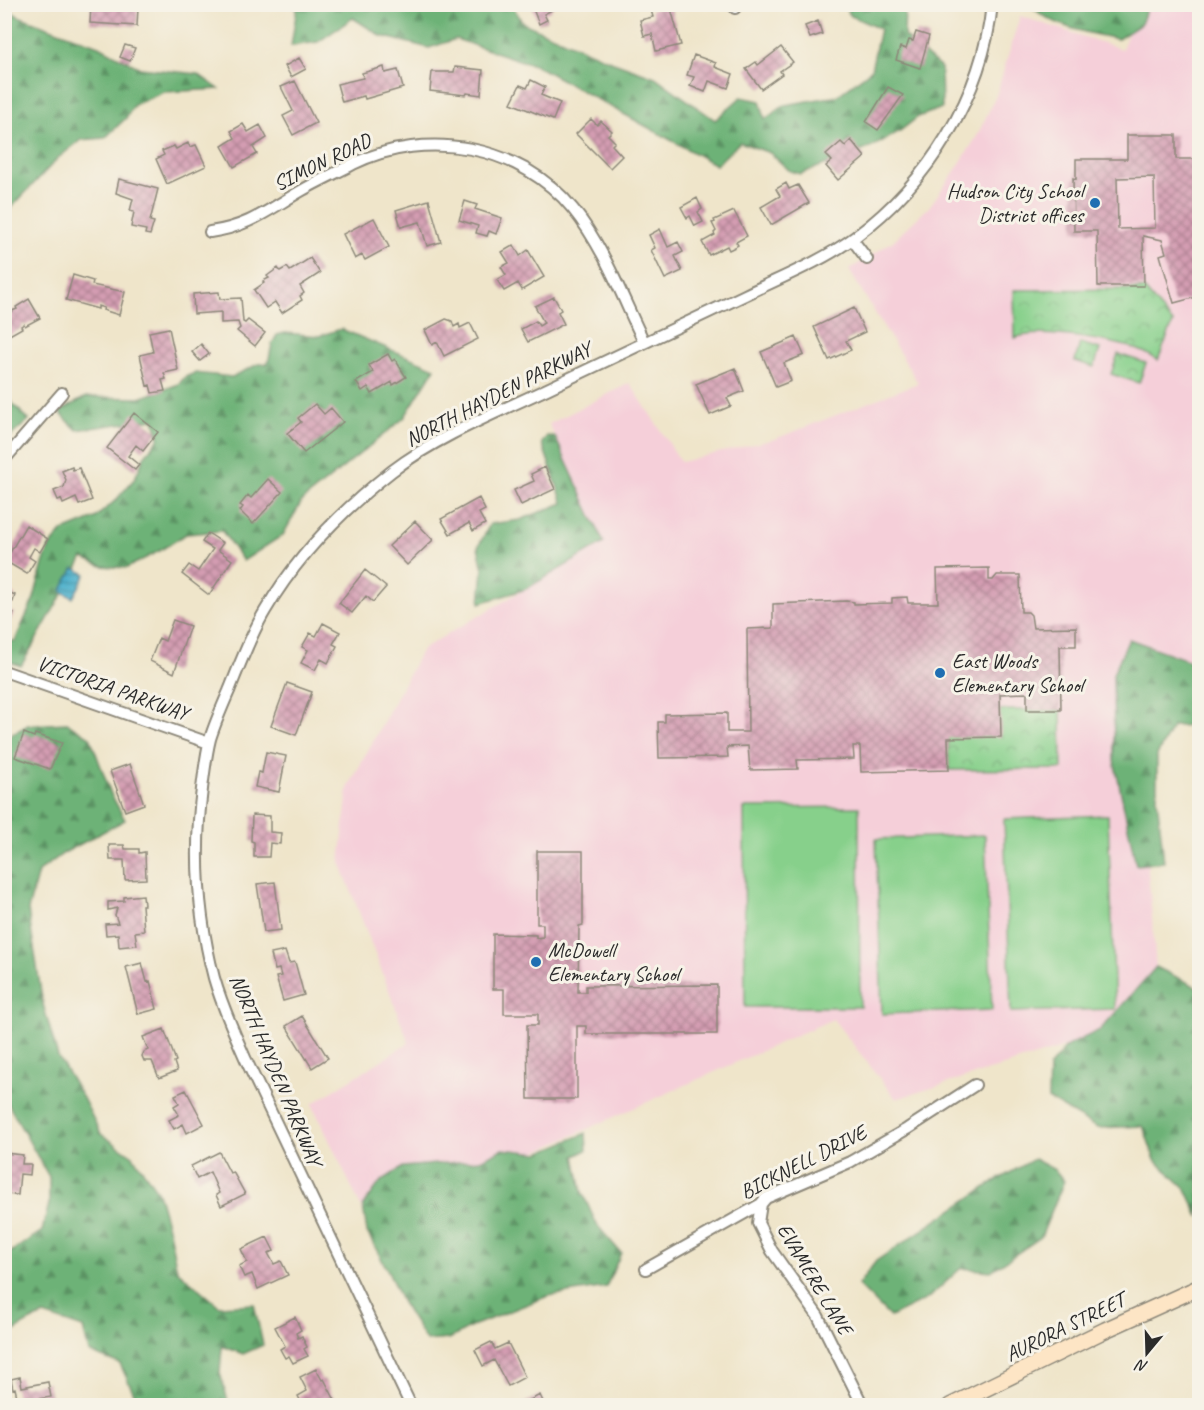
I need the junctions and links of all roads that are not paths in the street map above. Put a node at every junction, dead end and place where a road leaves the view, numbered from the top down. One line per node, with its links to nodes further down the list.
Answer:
1 (992, 4): 3 (street, NORTH HAYDEN PARKWAY)
2 (210, 232): 5 (street, SIMON ROAD)
3 (852, 239): 4 (street); 5 (street, NORTH HAYDEN PARKWAY)
4 (867, 259)
5 (644, 342): 9 (street, NORTH HAYDEN PARKWAY)
6 (62, 393): 7 (street)
7 (4, 460)
8 (4, 671): 9 (street, VICTORIA PARKWAY)
9 (209, 742): 14 (street, NORTH HAYDEN PARKWAY)
10 (975, 1085): 11 (street, BICKNELL DRIVE)
11 (761, 1204): 12 (street, BICKNELL DRIVE); 15 (street, EVAMERE LANE)
12 (646, 1269)
13 (1200, 1287): 16 (street, AURORA STREET)
14 (411, 1406)
15 (863, 1406)
16 (950, 1406)

